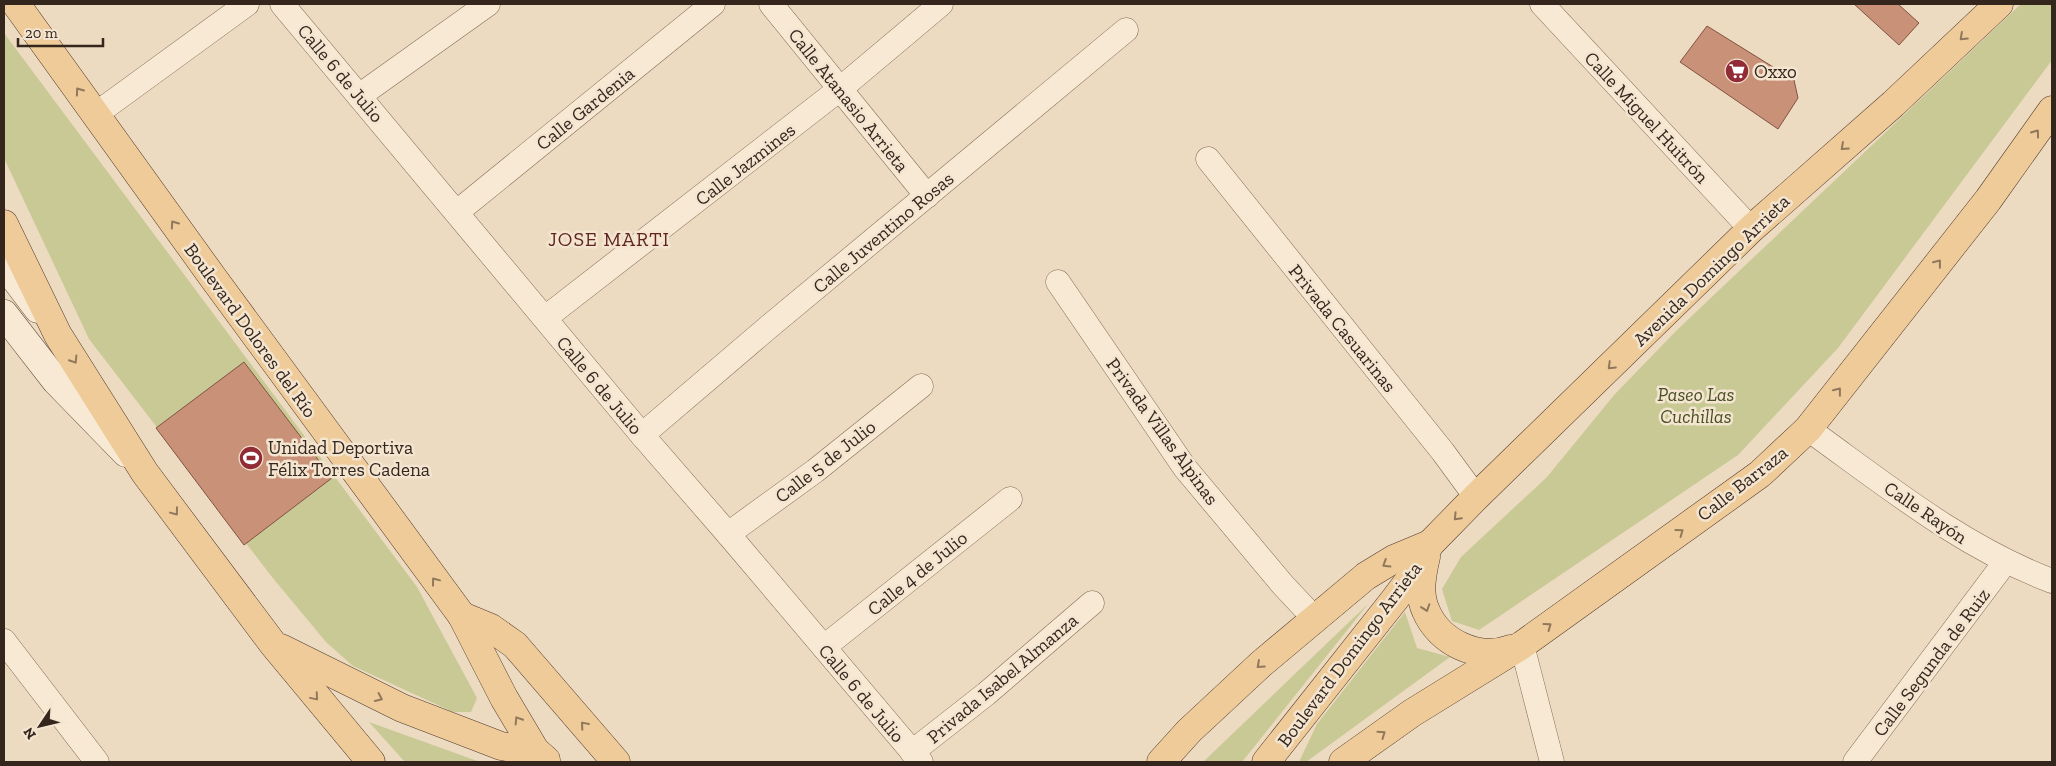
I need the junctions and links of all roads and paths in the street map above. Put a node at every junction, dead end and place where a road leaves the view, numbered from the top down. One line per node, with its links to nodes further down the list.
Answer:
1 (16, 4): 14 (main road, Boulevard Dolores del Río, one-way to 1)
2 (247, 4): 14 (street)
3 (282, 4): 12 (street, Calle 6 de Julio)
4 (488, 4): 12 (street)
5 (712, 4): 17 (street, Calle Gardenia)
6 (771, 4): 11 (street, Calle Atanasio Arrieta)
7 (941, 4): 11 (street, Calle Jazmines)
8 (1542, 4): 19 (street, Calle Miguel Huitrón)
9 (1999, 4): 19 (main road, Avenida Domingo Arrieta, one-way to 19)
10 (1126, 30): 16 (street, Calle Juventino Rosas)
11 (840, 89): 16 (street, Calle Atanasio Arrieta); 23 (street, Calle Jazmines)
12 (359, 96): 17 (street, Calle 6 de Julio)
13 (2052, 110): 26 (main road, Calle Barraza, one-way to 13)
14 (96, 114): 36 (main road, Boulevard Dolores del Río, one-way to 14)
15 (1208, 160): 29 (street, Privada Casuarinas)
16 (928, 196): 27 (street, Calle Juventino Rosas)
17 (457, 212): 23 (street, Calle 6 de Julio)
18 (4, 224): 24 (main road)
19 (1751, 229): 29 (main road, Avenida Domingo Arrieta, one-way to 29)
20 (4, 264): 24 (main road)
21 (1058, 282): 37 (street, Privada Villas Alpinas)
22 (4, 314): 28 (main road)
23 (545, 318): 27 (street, Calle 6 de Julio)
24 (58, 335): 28 (main road, one-way to 28)
25 (921, 386): 31 (street, Calle 5 de Julio)
26 (1808, 429): 33 (street, Calle Rayón); 40 (main road, Calle Barraza, one-way to 26)
27 (642, 435): 31 (street, Calle 6 de Julio)
28 (145, 473): 39 (main road, one-way to 39)
29 (1476, 497): 32 (main road, Avenida Domingo Arrieta, one-way to 32)
30 (1010, 499): 41 (street, Calle 4 de Julio)
31 (728, 534): 41 (street, Calle 6 de Julio)
32 (1430, 544): 37 (main road, one-way to 37); 40 (main road, one-way to 40); 48 (main road, Boulevard Domingo Arrieta)
33 (2006, 561): 34 (street, Calle Rayón); 51 (street, Calle Segunda de Ruiz)
34 (2052, 581)
35 (1092, 603): 42 (street, Privada Isabel Almanza)
36 (462, 616): 44 (main road, Boulevard Dolores del Río, one-way to 36); 46 (main road, one-way to 36)
37 (1315, 619): 47 (main road, one-way to 47)
38 (4, 641): 45 (street)
39 (273, 644): 43 (main road, one-way to 43); 44 (main road, one-way to 44)
40 (1522, 645): 49 (main road, Calle Barraza, one-way to 40); 50 (street)
41 (824, 647): 42 (street, Calle 6 de Julio)
42 (916, 757)
43 (367, 759)
44 (543, 759)
45 (97, 762)
46 (616, 762)
47 (1161, 762)
48 (1266, 762)
49 (1342, 762)
50 (1552, 762)
51 (1855, 762)

